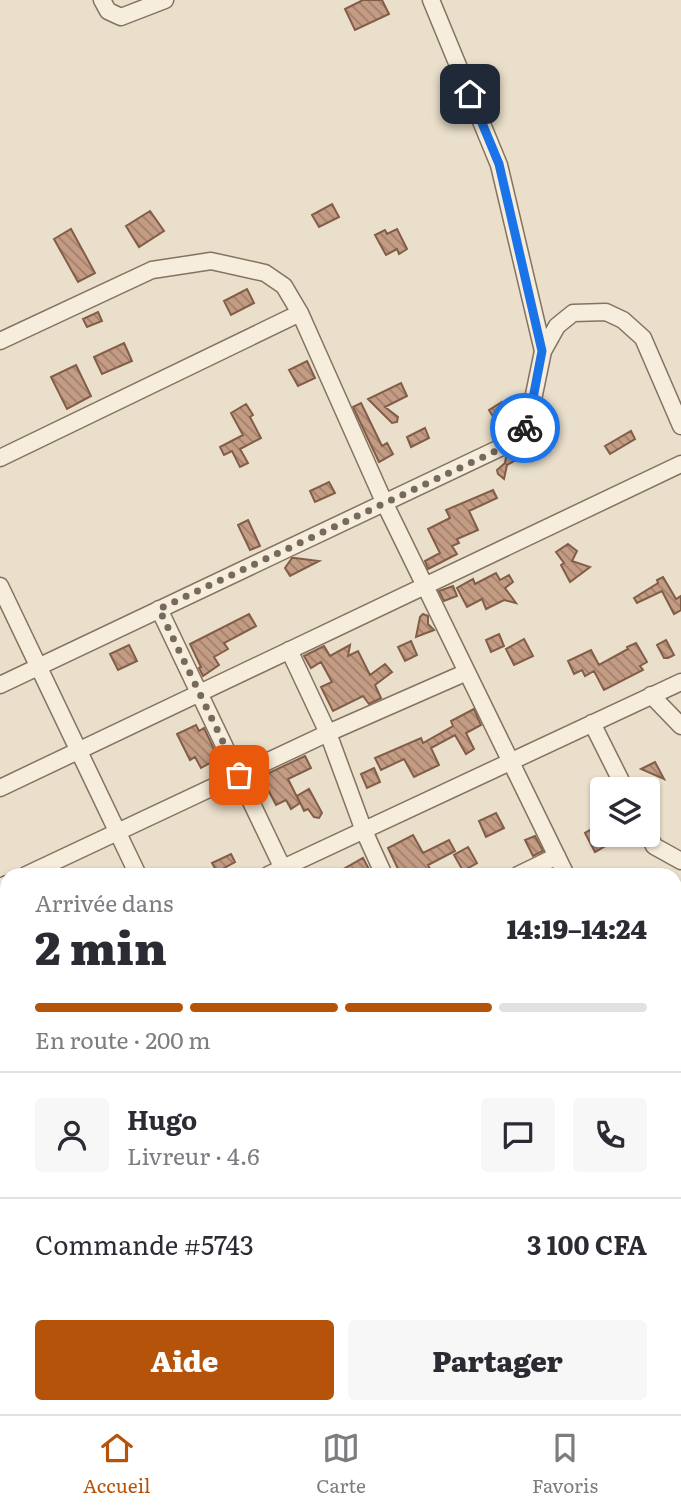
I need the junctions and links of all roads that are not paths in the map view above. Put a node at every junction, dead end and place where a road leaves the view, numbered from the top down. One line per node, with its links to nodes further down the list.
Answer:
1 (102, 0): 2 (street)
2 (165, 0)
3 (431, 0): 6 (street)
4 (300, 313): 5 (street); 8 (street); 10 (street)
5 (0, 341)
6 (542, 351): 7 (street); 10 (street)
7 (681, 426)
8 (0, 458)
9 (681, 464): 11 (street)
10 (385, 504): 11 (street); 13 (street)
11 (427, 585): 14 (street); 16 (street)
12 (0, 586): 15 (street)
13 (159, 609): 15 (street); 19 (street)
14 (289, 650): 19 (street); 23 (street)
15 (38, 666): 18 (street); 24 (street)
16 (467, 672): 23 (street); 25 (street)
17 (681, 682): 20 (street)
18 (0, 685)
19 (198, 694): 24 (street); 26 (street)
20 (651, 695): 21 (street); 22 (street)
21 (592, 723): 25 (street); 27 (street)
22 (681, 726)
23 (328, 733): 26 (street); 29 (street)
24 (79, 750): 28 (street); 30 (street)
25 (511, 761): 29 (street); 32 (street)
26 (239, 775): 30 (street); 36 (street)
27 (619, 777)
28 (0, 788)
29 (364, 831): 37 (street); 38 (street)
30 (117, 832): 34 (street); 35 (street)
31 (656, 847): 33 (street)
32 (557, 856): 39 (street); 40 (street)
33 (681, 861)
34 (41, 868)
35 (135, 868)
36 (277, 868)
37 (289, 868)
38 (381, 868)
39 (532, 868)
40 (563, 868)

